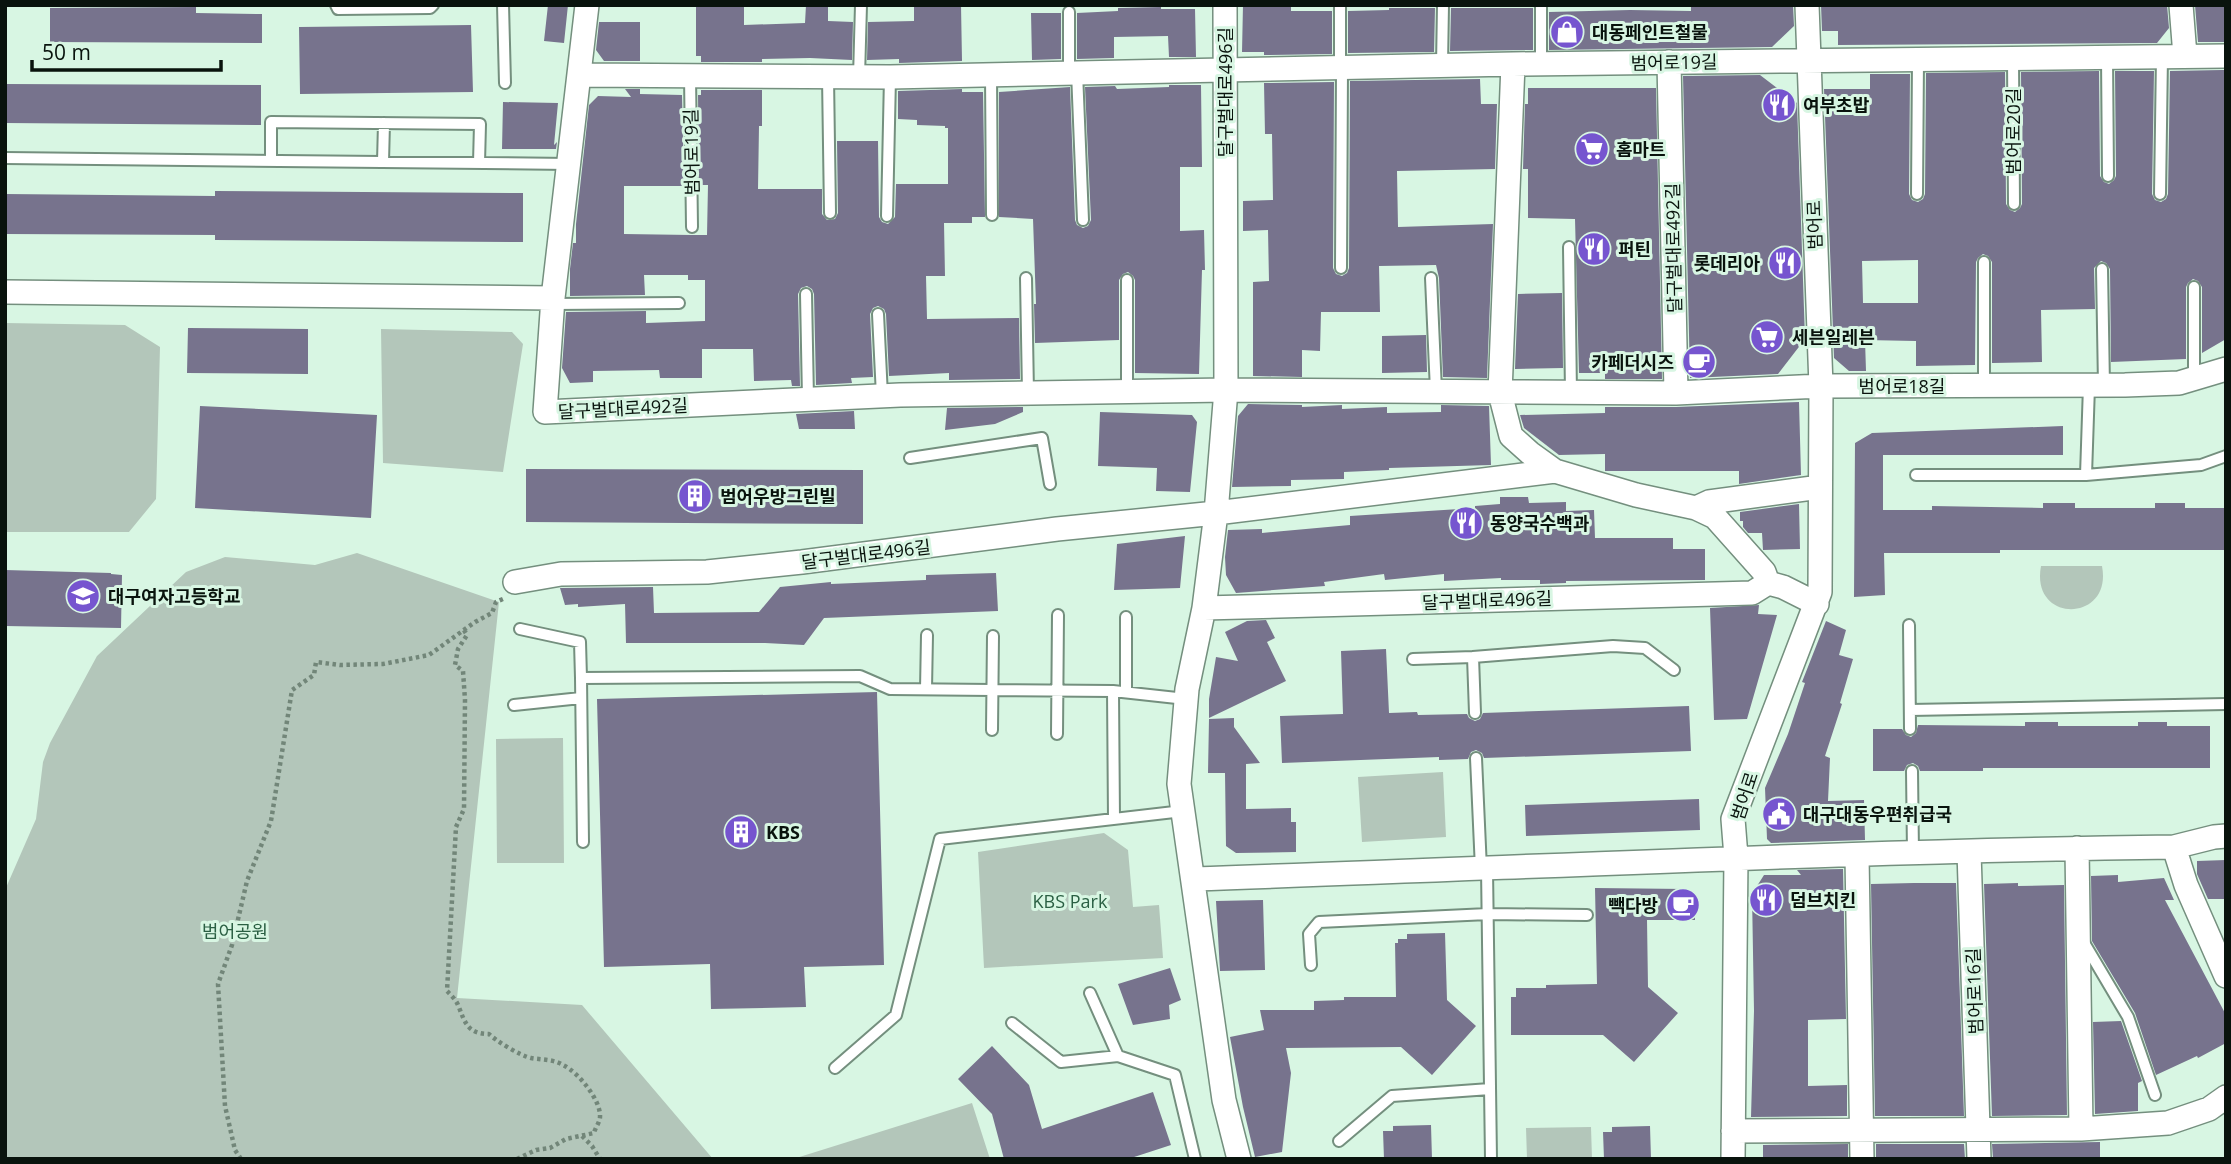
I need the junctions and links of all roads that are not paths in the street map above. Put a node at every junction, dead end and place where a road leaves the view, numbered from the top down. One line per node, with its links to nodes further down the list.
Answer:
1 (336, 5): 2 (lane)
2 (433, 5)
3 (503, 5): 32 (lane)
4 (587, 5): 27 (street, 달구벌대로492길)
5 (861, 5): 30 (lane)
6 (1225, 5): 24 (street, 달구벌대로496길)
7 (1443, 5): 22 (lane)
8 (1541, 5): 20 (lane)
9 (1807, 5): 18 (street, 범어로)
10 (2181, 5): 13 (street)
11 (1340, 6): 23 (lane)
12 (1069, 12): 25 (lane)
13 (2173, 56): 14 (street); 15 (street); 41 (lane)
14 (2226, 56)
15 (2107, 57): 16 (street); 39 (lane)
16 (2013, 58): 17 (street); 42 (lane, 범어로20길)
17 (1918, 59): 18 (street); 40 (lane)
18 (1807, 60): 19 (street, 범어로19길); 63 (street, 범어로)
19 (1669, 62): 20 (street, 범어로19길); 72 (street, 달구벌대로492길)
20 (1541, 63): 21 (street, 범어로19길)
21 (1513, 64): 22 (street, 범어로19길); 70 (street)
22 (1442, 65): 23 (street, 범어로19길)
23 (1341, 67): 24 (street, 범어로19길); 50 (lane)
24 (1225, 69): 25 (street, 범어로19길); 66 (street, 달구벌대로496길)
25 (1073, 72): 26 (street, 범어로19길); 46 (lane)
26 (991, 74): 31 (street, 범어로19길); 44 (lane)
27 (581, 75): 28 (street, 범어로19길); 38 (street, 달구벌대로492길)
28 (690, 76): 29 (street, 범어로19길); 47 (lane, 범어로19길)
29 (828, 77): 30 (street, 범어로19길); 43 (lane)
30 (859, 77): 31 (street, 범어로19길)
31 (891, 77): 45 (lane)
32 (505, 83)
33 (384, 123): 35 (lane); 36 (lane); 37 (lane)
34 (5, 158): 35 (lane)
35 (271, 161): 36 (lane)
36 (383, 162): 37 (lane)
37 (479, 163): 38 (lane)
38 (570, 164): 58 (street, 달구벌대로492길)
39 (2108, 176)
40 (1917, 194)
41 (2160, 194)
42 (2014, 204)
43 (830, 213)
44 (992, 215)
45 (887, 216)
46 (1083, 220)
47 (692, 227)
48 (1569, 247): 71 (lane)
49 (1984, 262): 64 (lane)
50 (1341, 268)
51 (2102, 269): 65 (lane)
52 (1026, 278): 69 (lane)
53 (1431, 278): 68 (lane)
54 (1127, 280): 67 (lane)
55 (2194, 287): 62 (lane)
56 (5, 292): 58 (street)
57 (806, 294): 74 (lane)
58 (553, 301): 59 (lane); 74 (street, 달구벌대로492길)
59 (679, 303)
60 (878, 314): 73 (lane)
61 (2226, 369): 62 (street, 범어로18길)
62 (2194, 378): 65 (street, 범어로18길)
63 (1821, 386): 64 (street, 범어로18길); 72 (street, 달구벌대로492길); 81 (street, 범어로)
64 (1984, 386): 65 (street, 범어로18길)
65 (2096, 386): 79 (lane)
66 (1226, 390): 67 (street, 달구벌대로492길); 68 (street, 달구벌대로492길); 83 (street, 달구벌대로496길)
67 (1127, 391): 69 (street, 달구벌대로492길)
68 (1436, 391): 70 (street, 달구벌대로492길)
69 (1028, 393): 73 (street, 달구벌대로492길)
70 (1500, 393): 71 (street, 달구벌대로492길); 77 (street, 달구벌대로496길)
71 (1571, 393): 72 (street, 달구벌대로492길)
72 (1676, 393)
73 (882, 396): 74 (street, 달구벌대로492길)
74 (808, 399)
75 (2226, 456): 79 (lane)
76 (910, 458): 80 (lane)
77 (1555, 471): 82 (street, 달구벌대로496길); 83 (street, 달구벌대로496길)
78 (1916, 475): 79 (lane)
79 (2086, 475)
80 (1050, 484)
81 (1820, 486): 82 (street); 86 (street, 범어로)
82 (1696, 508): 84 (street, 달구벌대로496길)
83 (1216, 513): 85 (street, 달구벌대로496길); 87 (street, 달구벌대로496길)
84 (1768, 583): 86 (street); 87 (street, 달구벌대로496길)
85 (512, 589)
86 (1817, 604): 123 (street, 범어로)
87 (1204, 608): 104 (street, 달구벌대로496길)
88 (1058, 615): 100 (lane)
89 (1126, 617): 102 (lane)
90 (1909, 625): 107 (lane)
91 (520, 629): 97 (lane)
92 (928, 635): 98 (lane)
93 (993, 636): 99 (lane)
94 (1473, 657): 95 (lane); 96 (lane); 108 (lane)
95 (1413, 659)
96 (1674, 670)
97 (582, 678): 98 (lane); 103 (lane)
98 (926, 689): 99 (lane)
99 (993, 690): 100 (lane); 110 (lane)
100 (1058, 690): 101 (lane); 111 (lane)
101 (1113, 691): 102 (lane); 115 (lane)
102 (1126, 692): 104 (lane)
103 (582, 698): 106 (lane); 117 (lane)
104 (1186, 699): 114 (street, 달구벌대로496길)
105 (2226, 704): 107 (lane)
106 (514, 705)
107 (1910, 710): 109 (lane)
108 (1475, 713)
109 (1910, 729)
110 (992, 730)
111 (1057, 734)
112 (1476, 758): 124 (lane)
113 (1912, 771): 121 (lane)
114 (1183, 811): 115 (lane); 125 (street, 달구벌대로496길)
115 (1114, 819): 134 (lane)
116 (2226, 836): 118 (street)
117 (583, 842)
118 (2174, 847): 119 (street); 130 (street)
119 (2077, 848): 120 (street); 128 (street)
120 (1969, 852): 121 (street); 138 (street, 범어로16길)
121 (1913, 853): 122 (street)
122 (1857, 856): 123 (street); 140 (street)
123 (1736, 857): 124 (street); 141 (street, 범어로)
124 (1484, 870): 125 (street); 126 (lane)
125 (1193, 879): 144 (street, 달구벌대로496길)
126 (1488, 914): 127 (lane); 129 (lane); 135 (lane)
127 (1587, 915)
128 (2078, 933): 136 (lane); 139 (street)
129 (1311, 965)
130 (2226, 976)
131 (1090, 993): 133 (lane)
132 (1012, 1023): 133 (lane)
133 (1118, 1055): 143 (lane)
134 (835, 1068)
135 (1490, 1089): 142 (lane); 145 (lane)
136 (2155, 1096)
137 (2226, 1097): 139 (street)
138 (1979, 1129): 139 (street); 140 (street); 148 (street, 범어로16길)
139 (2081, 1129)
140 (1861, 1130): 141 (street); 147 (street)
141 (1733, 1131): 146 (street, 범어로)
142 (1339, 1140)
143 (1195, 1159)
144 (1239, 1159)
145 (1491, 1159)
146 (1733, 1159)
147 (1861, 1159)
148 (1979, 1159)

